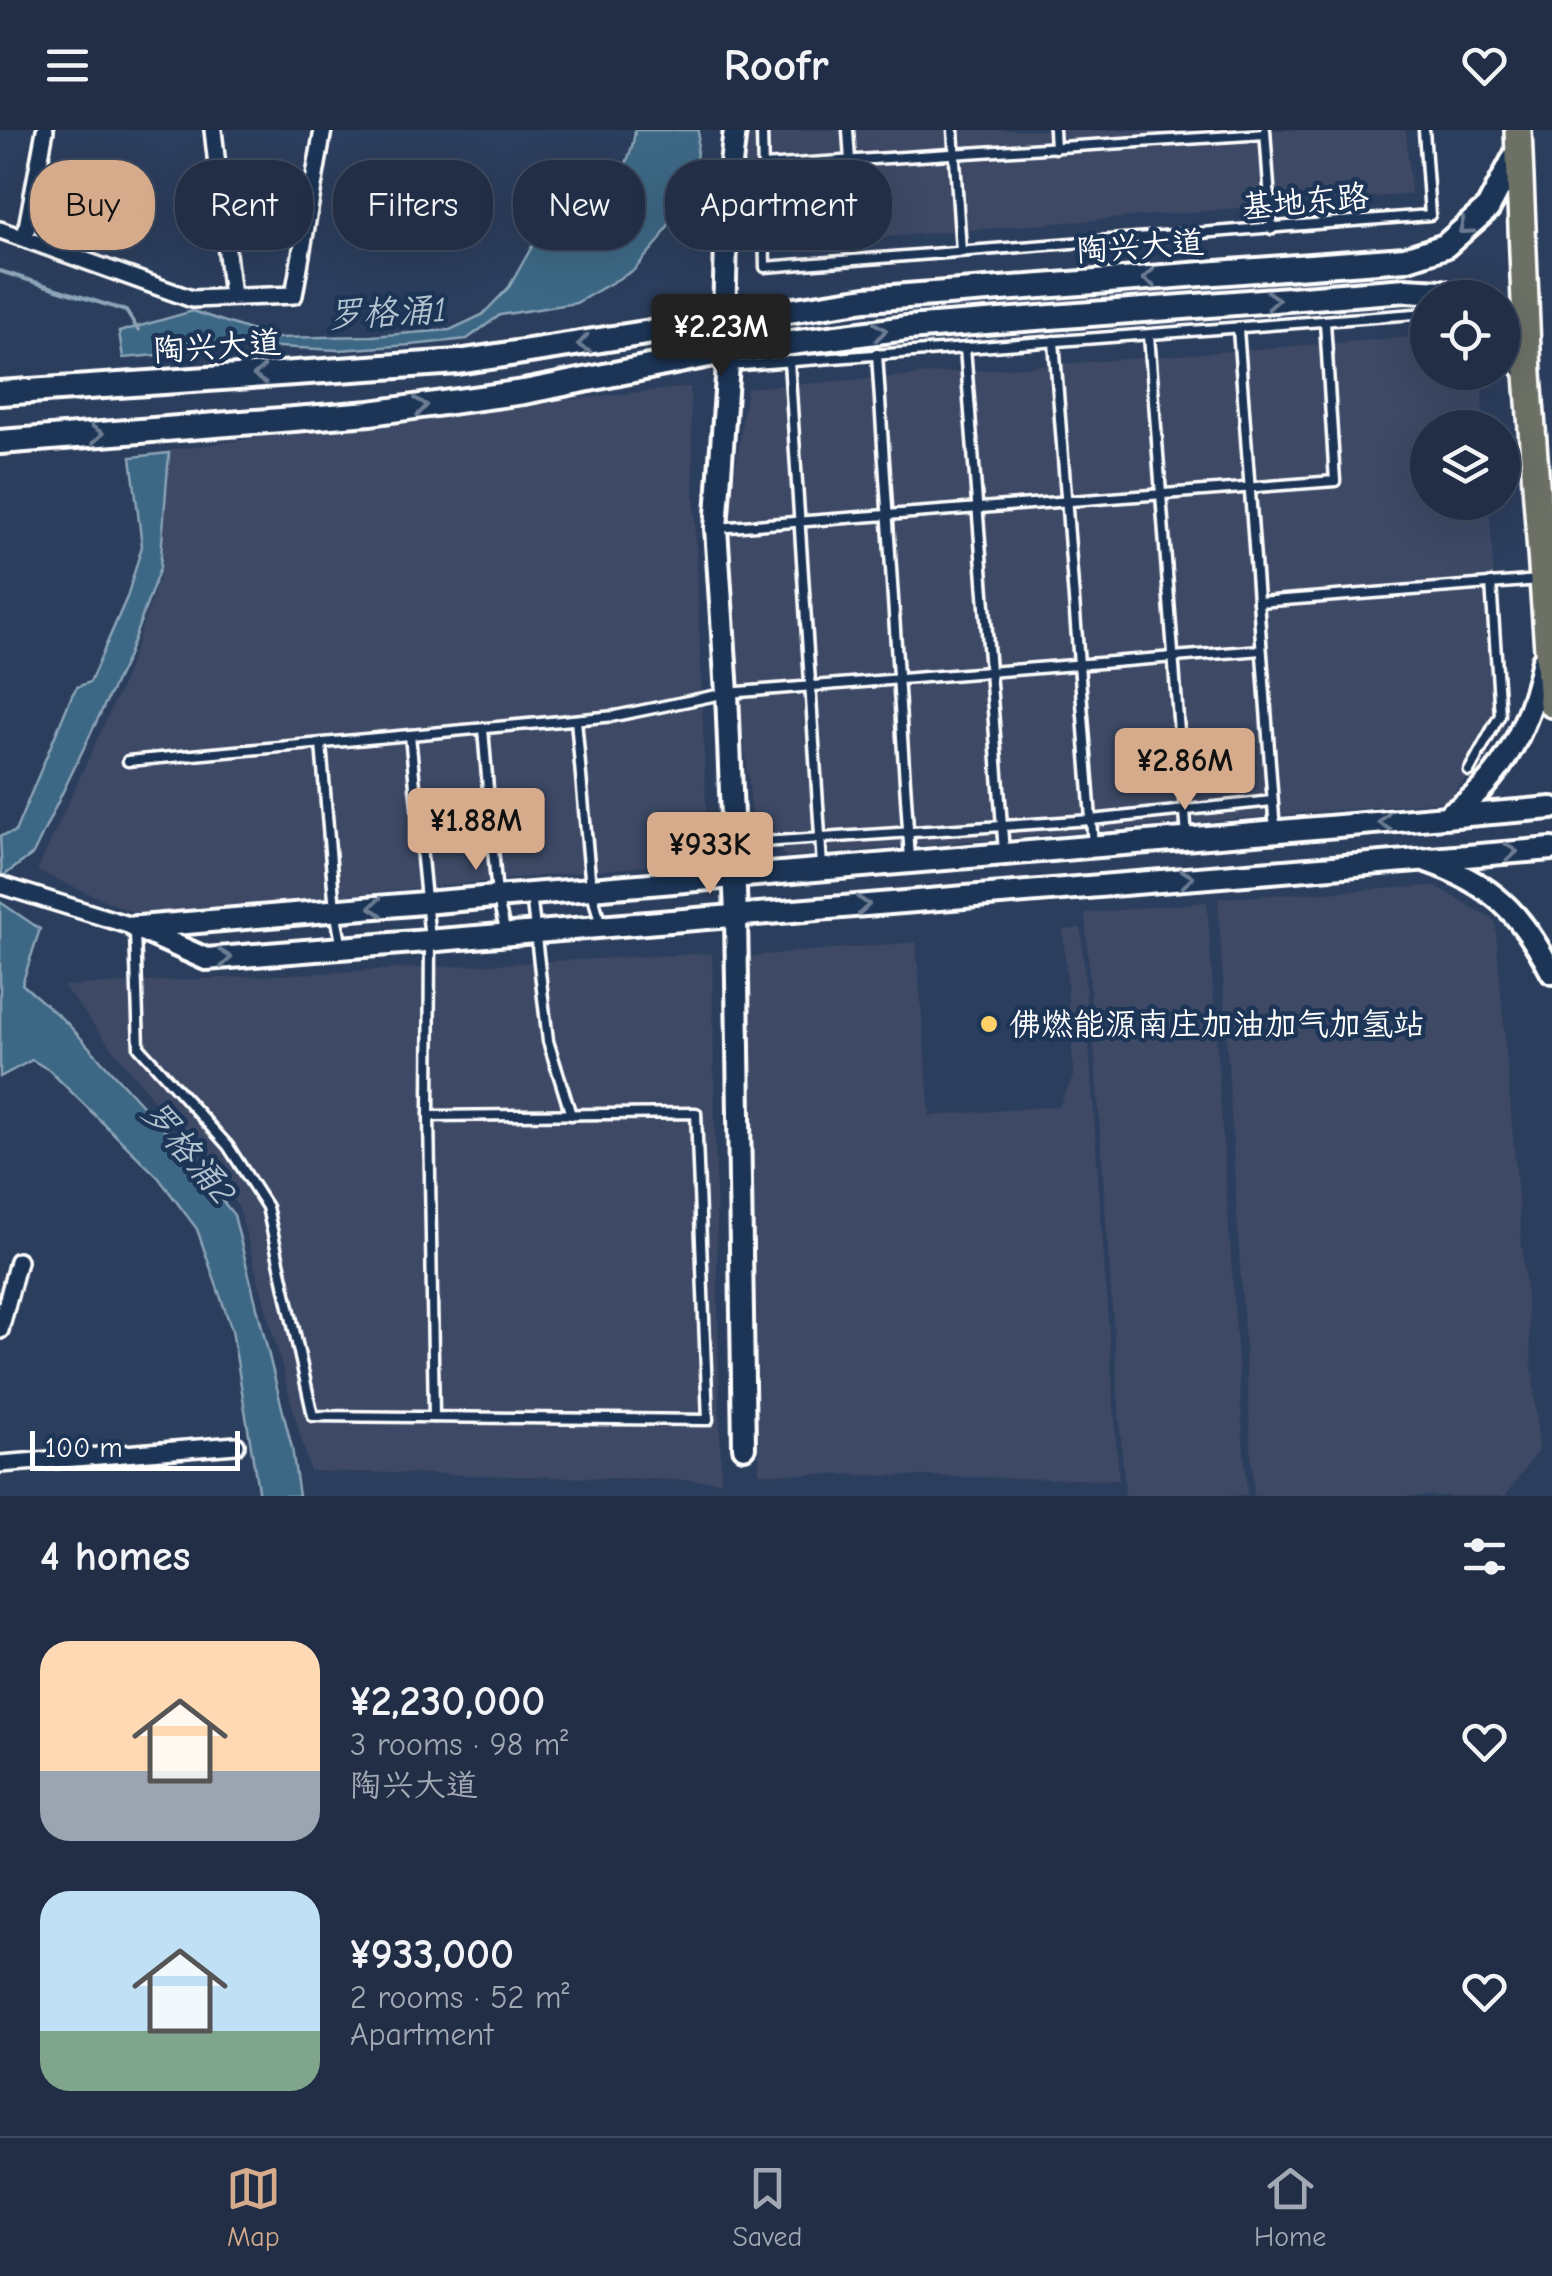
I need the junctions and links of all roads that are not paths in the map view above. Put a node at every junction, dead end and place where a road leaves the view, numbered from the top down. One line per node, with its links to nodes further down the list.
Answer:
1 (45, 130): 20 (street)
2 (214, 130): 26 (street)
3 (324, 130): 26 (street)
4 (735, 130): 28 (street)
5 (762, 130): 16 (lane)
6 (848, 130): 17 (lane)
7 (954, 130): 15 (lane)
8 (1054, 130): 14 (lane)
9 (1170, 130): 13 (lane)
10 (1424, 130): 18 (lane, 基地东路)
11 (1265, 132): 13 (lane); 18 (lane)
12 (1519, 140): 23 (main road, 陶兴大道, one-way to 23); 38 (main road)
13 (1170, 141): 14 (lane)
14 (1055, 148): 15 (lane)
15 (955, 154): 17 (lane); 22 (lane)
16 (763, 160)
17 (850, 160)
18 (1272, 228): 22 (lane, 基地东路)
19 (0, 230): 20 (street)
20 (25, 238): 26 (street)
21 (765, 250): 22 (lane, 基地东路)
22 (961, 251)
23 (1405, 258): 24 (main road); 28 (main road, 陶兴大道, one-way to 28)
24 (1406, 290): 25 (main road, 陶兴大道); 35 (main road, 陶兴大道, one-way to 24)
25 (1410, 290)
26 (232, 297)
27 (1410, 315): 29 (lane)
28 (724, 322): 39 (main road, 陶兴大道, one-way to 39)
29 (1325, 322): 30 (lane); 41 (lane)
30 (1238, 329): 31 (lane); 41 (lane)
31 (1149, 335): 32 (lane); 42 (lane)
32 (1054, 342): 33 (lane); 43 (lane)
33 (965, 348): 34 (lane); 44 (lane)
34 (878, 354): 36 (lane); 45 (lane)
35 (728, 358): 36 (lane); 40 (main road, 陶兴大道, one-way to 35); 47 (street)
36 (789, 361): 46 (lane)
37 (1520, 363): 38 (main road)
38 (1528, 374): 48 (main road)
39 (0, 393)
40 (0, 442)
41 (1250, 487): 42 (lane); 50 (lane)
42 (1161, 494): 43 (lane); 53 (lane)
43 (1066, 501): 44 (lane); 54 (lane)
44 (977, 508): 45 (lane); 55 (lane)
45 (888, 514): 46 (lane); 56 (lane)
46 (799, 522): 47 (lane); 57 (lane)
47 (716, 528): 58 (street)
48 (1544, 579): 49 (lane); 51 (main road)
49 (1492, 584): 50 (lane); 65 (lane)
50 (1258, 602): 52 (lane)
51 (1548, 639): 59 (main road); 69 (street)
52 (1262, 650): 53 (lane); 66 (lane)
53 (1174, 658): 54 (lane); 68 (lane)
54 (1079, 666): 55 (lane); 70 (lane)
55 (990, 673): 56 (lane); 71 (lane)
56 (898, 680): 57 (lane); 73 (lane)
57 (810, 687): 58 (lane); 75 (lane)
58 (727, 694): 60 (lane); 76 (street)
59 (1552, 704)
60 (576, 720): 61 (lane); 85 (lane)
61 (483, 728): 62 (lane); 87 (lane)
62 (410, 736): 63 (lane); 88 (lane)
63 (321, 744): 64 (lane); 89 (lane)
64 (128, 761)
65 (1469, 771)
66 (1272, 801): 68 (lane); 72 (lane)
67 (1552, 808): 69 (street)
68 (1185, 812): 70 (lane); 74 (lane)
69 (1444, 817): 72 (street, one-way to 72)
70 (1091, 820): 71 (lane); 77 (lane)
71 (1002, 827): 73 (lane); 79 (lane)
72 (1275, 831): 74 (street)
73 (908, 834): 75 (lane); 81 (lane)
74 (1187, 838): 77 (street)
75 (820, 839): 76 (lane); 82 (lane)
76 (732, 844): 83 (street)
77 (1093, 846): 79 (street)
78 (1552, 849): 80 (street, one-way to 78)
79 (1004, 853): 81 (street)
80 (1420, 859): 90 (street, one-way to 80); 97 (street)
81 (910, 861): 82 (street)
82 (822, 868): 83 (street)
83 (734, 876): 85 (street); 90 (street)
84 (1, 886): 92 (street)
85 (591, 888): 86 (street); 91 (lane)
86 (531, 894): 87 (street); 93 (lane)
87 (497, 896): 88 (street); 94 (lane)
88 (424, 902): 89 (street, one-way to 89); 95 (lane)
89 (335, 910): 92 (street); 96 (lane)
90 (736, 915): 91 (street); 104 (street)
91 (602, 926): 93 (street)
92 (134, 927): 96 (street, one-way to 96); 102 (lane)
93 (538, 932): 94 (street); 98 (lane)
94 (506, 934): 95 (street)
95 (430, 940): 96 (street); 99 (lane)
96 (342, 948)
97 (1552, 973)
98 (572, 1115): 99 (lane); 102 (lane)
99 (429, 1116): 102 (lane)
100 (18, 1261): 101 (street)
101 (0, 1330)
102 (434, 1417)
103 (236, 1445): 105 (street)
104 (744, 1447)
105 (0, 1464)

